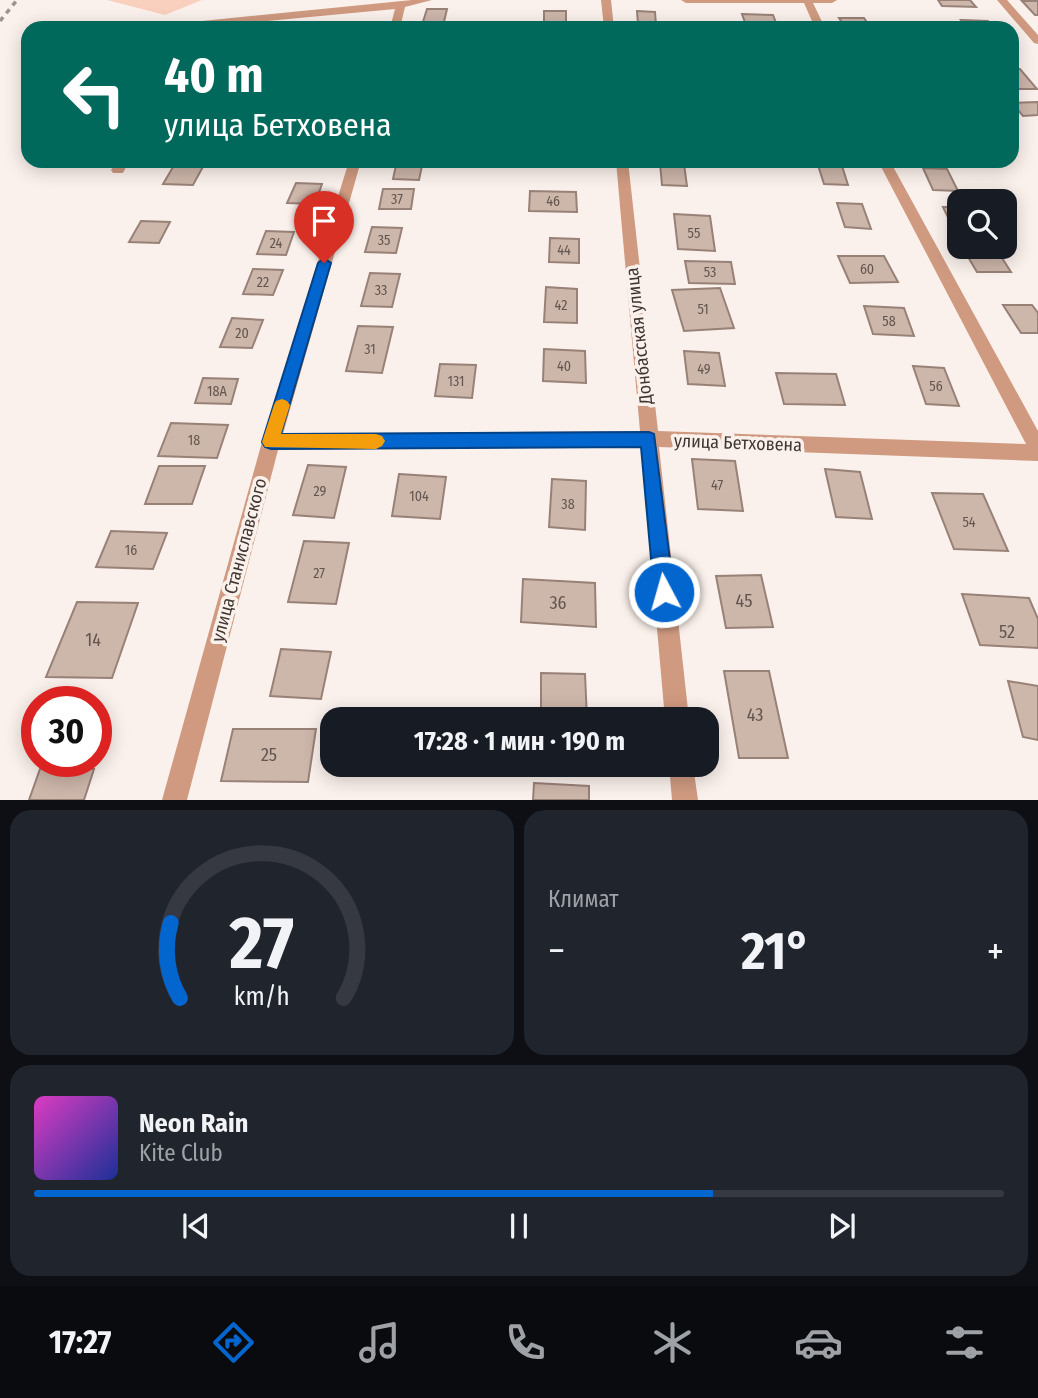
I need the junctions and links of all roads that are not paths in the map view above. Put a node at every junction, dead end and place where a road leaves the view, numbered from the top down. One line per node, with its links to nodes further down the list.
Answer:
1 (427, 0): 7 (street)
2 (606, 0): 10 (street)
3 (686, 0): 6 (street)
4 (832, 0): 6 (street)
5 (1002, 0): 12 (street)
6 (808, 2): 11 (street)
7 (401, 5): 8 (street); 9 (street)
8 (243, 21)
9 (397, 21)
10 (608, 21)
11 (817, 21)
12 (1038, 41)
13 (353, 168): 17 (street, улица Станиславского)
14 (623, 168): 16 (street, Донбасская улица)
15 (888, 168): 18 (street)
16 (649, 439): 17 (street, улица Бетховена); 18 (street, улица Бетховена); 19 (street, Донбасская улица)
17 (271, 442): 21 (street, улица Станиславского)
18 (1038, 451)
19 (676, 707)
20 (682, 777): 22 (street)
21 (174, 800)
22 (685, 800)

